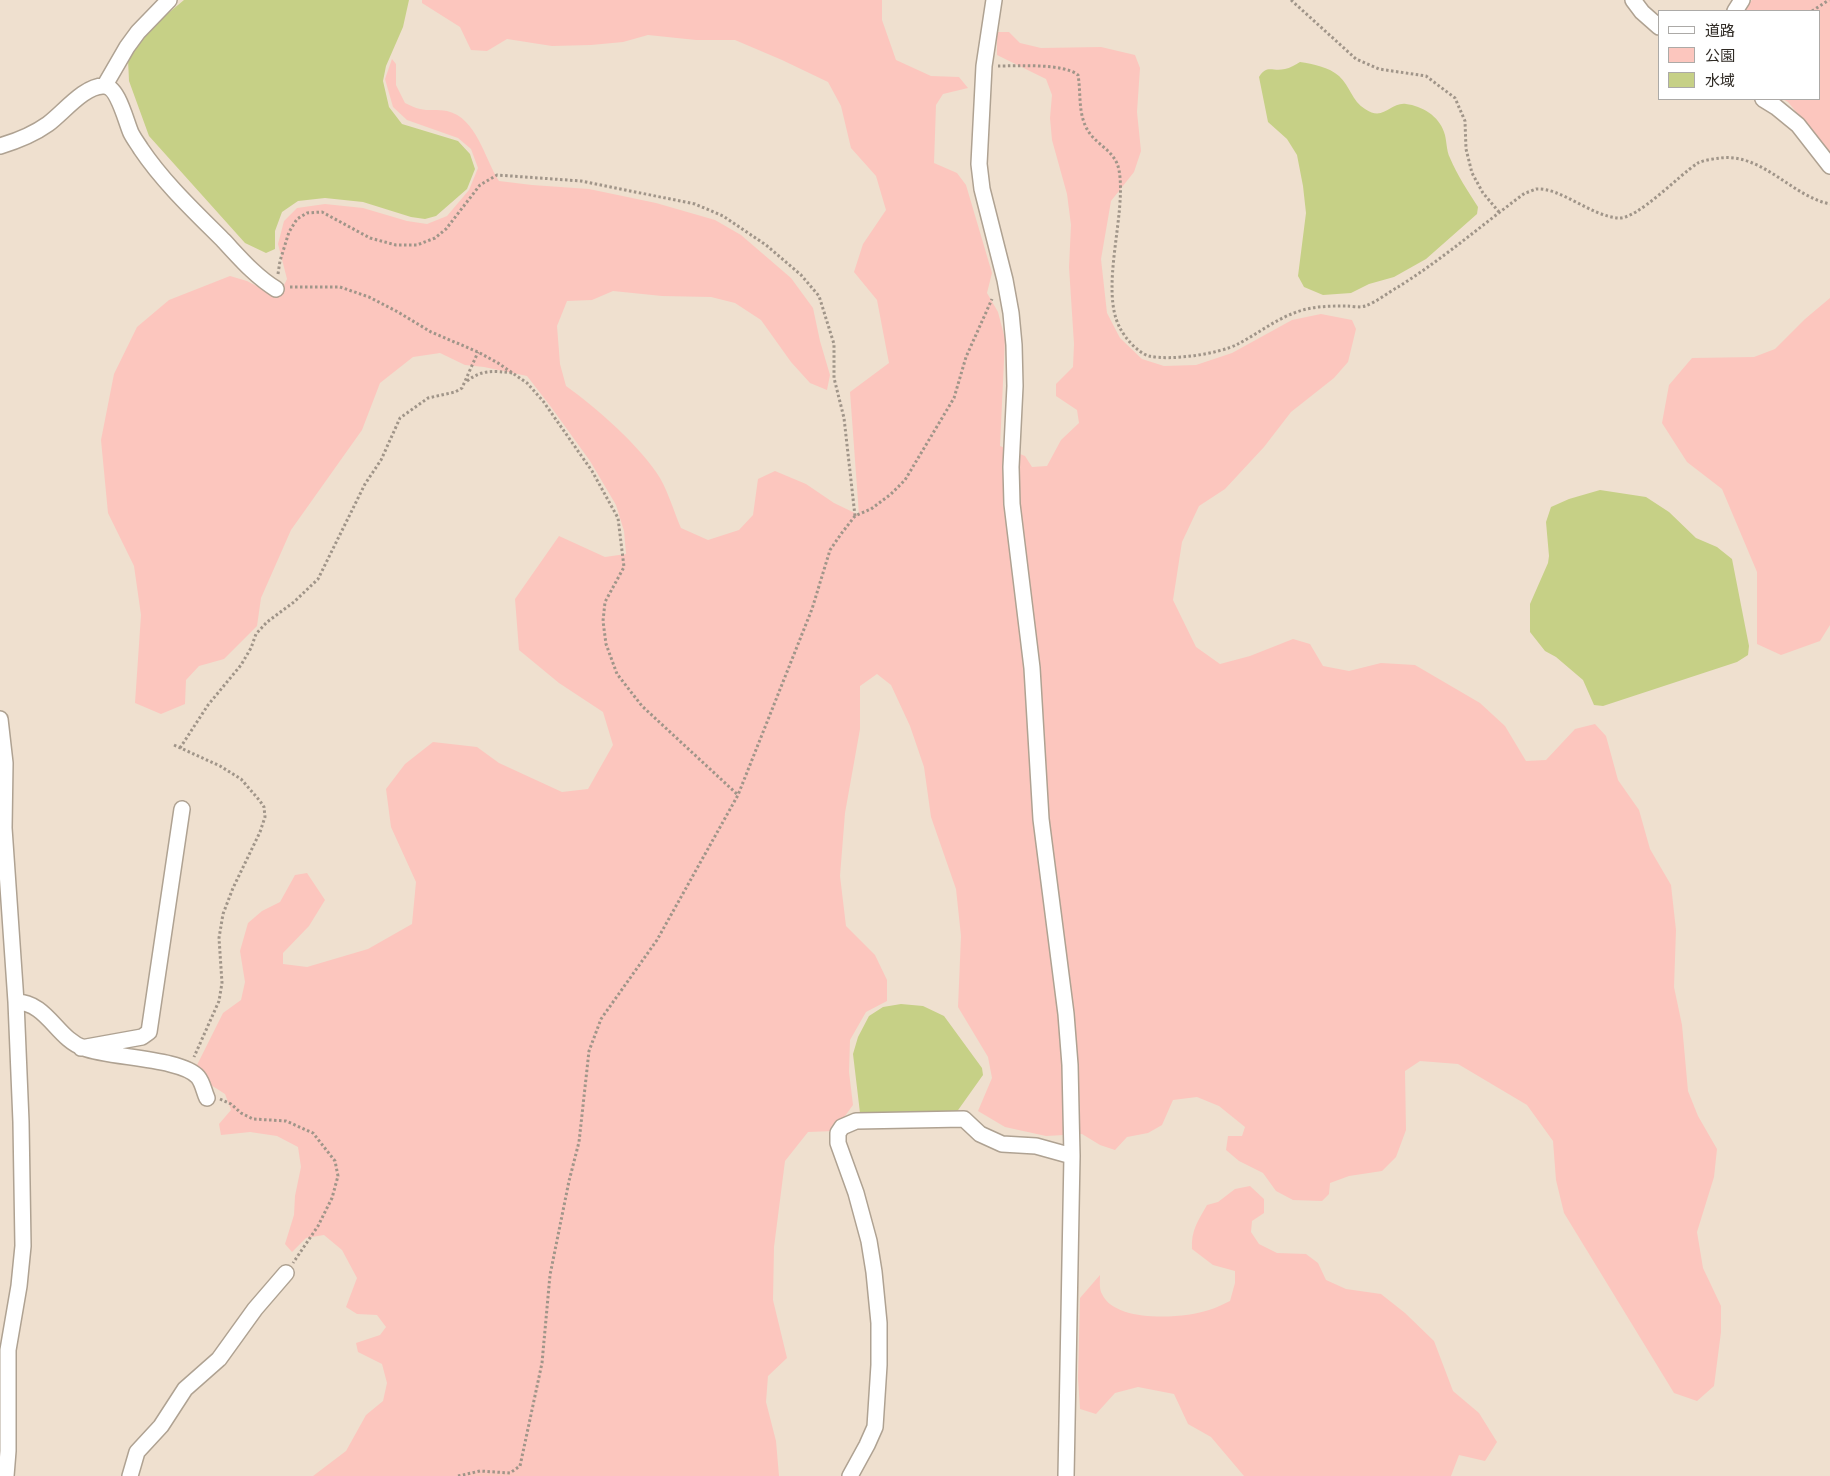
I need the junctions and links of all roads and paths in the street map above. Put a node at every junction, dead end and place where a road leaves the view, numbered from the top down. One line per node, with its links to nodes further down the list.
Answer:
1 (169, 0): 9 (street)
2 (994, 0): 8 (street)
3 (1291, 0): 14 (path)
4 (1633, 0): 7 (street)
5 (1829, 0): 6 (path)
6 (1814, 10)
7 (1658, 26)
8 (984, 66): 14 (path); 15 (street)
9 (105, 86): 11 (street); 16 (street)
10 (1765, 100): 12 (street)
11 (0, 146)
12 (1830, 166)
13 (1830, 204): 14 (path)
14 (1499, 212)
15 (1005, 280): 20 (path); 30 (street)
16 (276, 288): 17 (path); 20 (path)
17 (478, 352): 18 (path); 19 (path)
18 (514, 373): 19 (path); 24 (path)
19 (467, 382): 23 (path)
20 (856, 516): 24 (path)
21 (0, 720): 26 (street)
22 (174, 745): 23 (path)
23 (180, 748): 28 (path)
24 (738, 796): 34 (path)
25 (182, 808): 27 (street)
26 (16, 1002): 27 (street); 32 (street)
27 (81, 1048): 28 (street)
28 (189, 1070): 29 (street)
29 (207, 1098): 31 (path)
30 (1072, 1156): 35 (street); 36 (street)
31 (286, 1273): 33 (street)
32 (6, 1476)
33 (130, 1476)
34 (458, 1476)
35 (850, 1476)
36 (1066, 1476)

